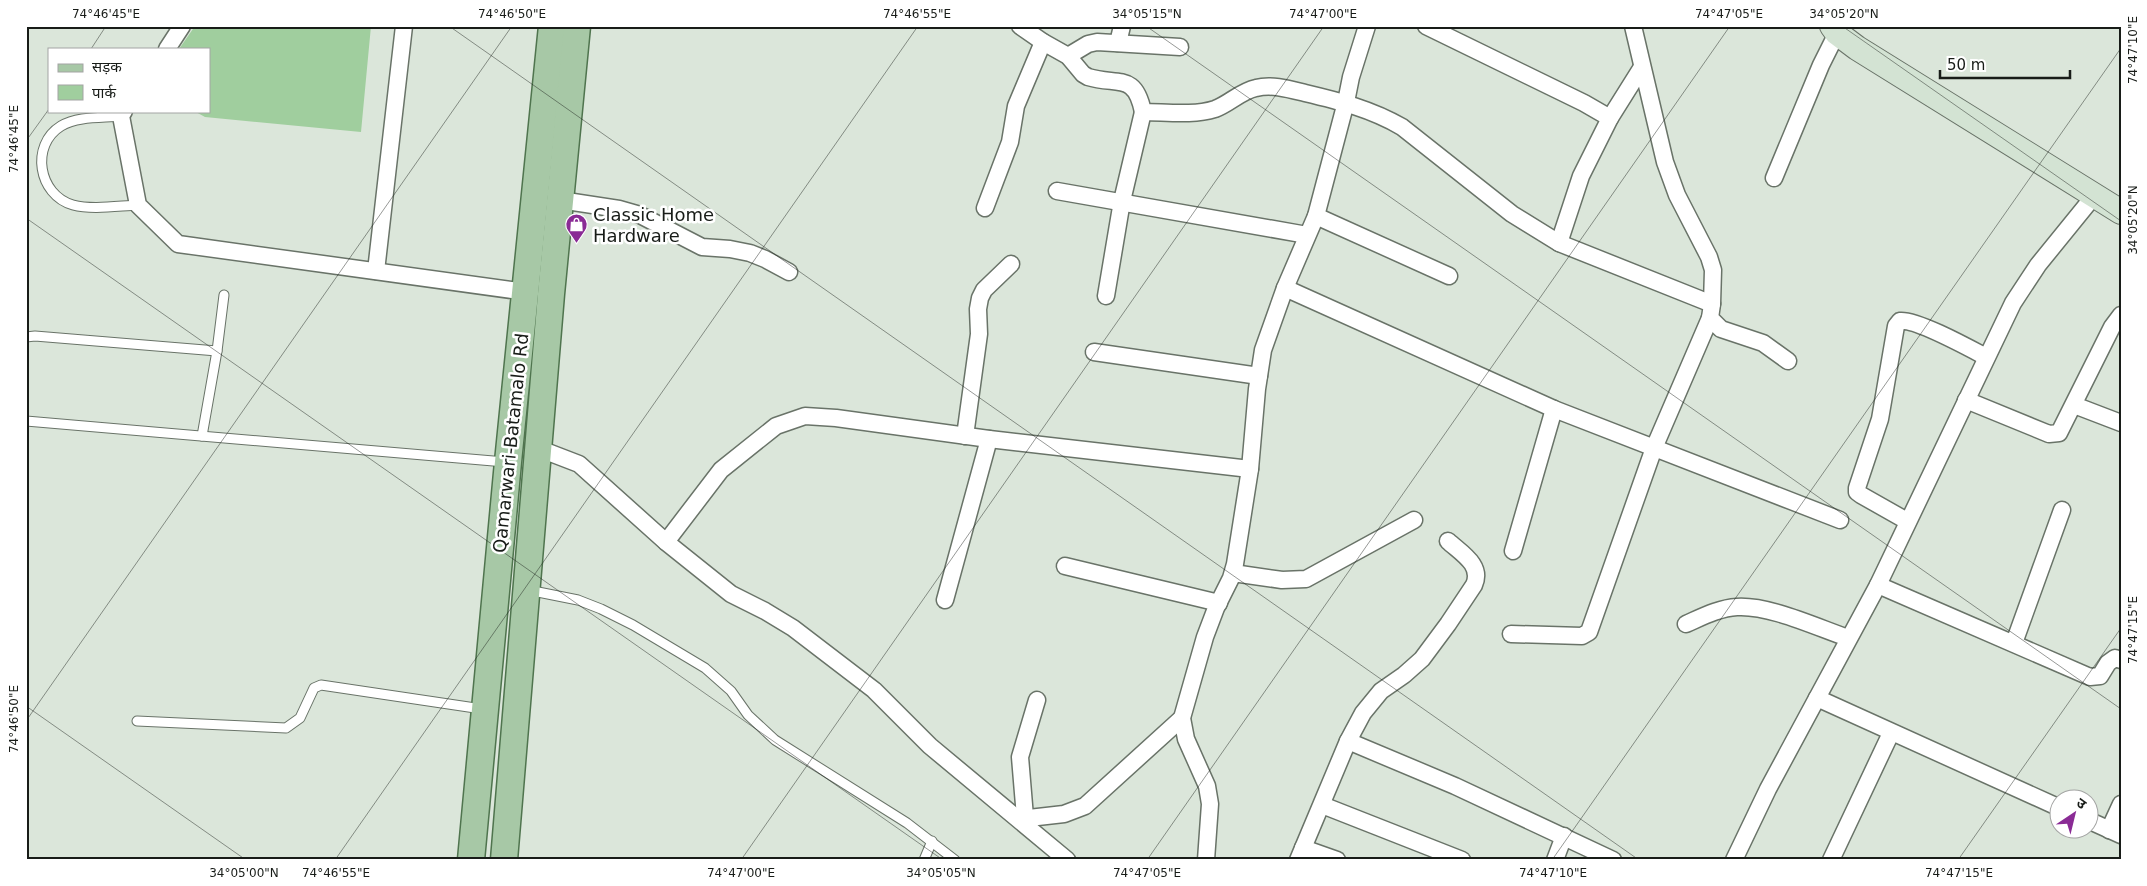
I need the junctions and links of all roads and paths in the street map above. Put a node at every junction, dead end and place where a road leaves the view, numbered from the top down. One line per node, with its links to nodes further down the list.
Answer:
1 (182, 26): 14 (street)
2 (404, 26): 33 (street)
3 (552, 26): 37 (main road, Qamarwari-Batamalo Rd)
4 (577, 26): 24 (main road, Qamarwari-Batamalo Rd)
5 (1020, 26): 11 (street)
6 (1122, 26): 12 (street)
7 (1367, 26): 17 (street)
8 (1426, 26): 20 (street)
9 (1633, 26): 16 (street)
10 (1835, 30): 21 (street); 23 (street)
11 (1043, 42): 15 (street); 27 (street)
12 (1118, 42): 13 (street); 15 (street)
13 (1180, 47)
14 (168, 48)
15 (1068, 56): 18 (street)
16 (1642, 67): 20 (street); 40 (street)
17 (1346, 102): 18 (street); 29 (street); 31 (street)
18 (1143, 112): 25 (street)
19 (123, 114): 26 (street); 26 (lane)
20 (1610, 118): 31 (street)
21 (1774, 178)
22 (1057, 191): 25 (street)
23 (2094, 196): 28 (street); 45 (street)
24 (560, 200): 34 (street); 57 (main road, Qamarwari-Batamalo Rd)
25 (1122, 202): 30 (street); 39 (street)
26 (138, 205): 33 (street)
27 (985, 208)
28 (2121, 212)
29 (1316, 216): 30 (street); 35 (street)
30 (1307, 235): 36 (street)
31 (1559, 243): 40 (street)
32 (1011, 264): 54 (street)
33 (376, 271): 37 (street)
34 (789, 272)
35 (1449, 276)
36 (1285, 288): 47 (street); 50 (street)
37 (526, 292): 58 (main road, Qamarwari-Batamalo Rd)
38 (224, 295): 43 (lane)
39 (1106, 296)
40 (1711, 311): 46 (street); 56 (street)
41 (2121, 315): 49 (street)
42 (26, 337): 43 (lane)
43 (217, 351): 53 (lane)
44 (1094, 352): 47 (street)
45 (1986, 357): 48 (street); 63 (street)
46 (1788, 361)
47 (1259, 376): 59 (street)
48 (1966, 400): 49 (street); 63 (street)
49 (2074, 405): 52 (street)
50 (1554, 409): 56 (street); 66 (street)
51 (26, 421): 53 (lane)
52 (2121, 423)
53 (202, 436): 58 (lane)
54 (966, 436): 55 (street); 65 (street)
55 (989, 439): 59 (street); 71 (street)
56 (1654, 448): 62 (street); 74 (street)
57 (540, 449): 65 (street); 70 (main road, Qamarwari-Batamalo Rd)
58 (508, 462): 80 (main road, Qamarwari-Batamalo Rd)
59 (1250, 469): 68 (street)
60 (2062, 510): 76 (street)
61 (1414, 520): 68 (street)
62 (1840, 520)
63 (1907, 522): 69 (street)
64 (1448, 541): 84 (street)
65 (666, 542): 88 (street)
66 (1513, 550)
67 (1065, 566): 72 (street)
68 (1233, 573): 72 (street)
69 (1878, 585): 75 (street); 76 (street)
70 (528, 590): 92 (lane); 95 (main road, Qamarwari-Batamalo Rd)
71 (945, 600)
72 (1219, 603): 81 (street)
73 (1686, 624): 75 (street)
74 (1511, 634)
75 (1848, 638): 78 (street)
76 (2014, 643): 77 (street)
77 (2121, 660)
78 (1817, 698): 83 (street); 104 (street)
79 (1037, 700): 88 (street)
80 (485, 709): 82 (lane); 94 (main road, Qamarwari-Batamalo Rd)
81 (1182, 718): 88 (street); 99 (street)
82 (137, 721)
83 (1891, 733): 86 (street); 105 (street)
84 (1348, 741): 85 (street); 91 (street)
85 (1322, 804): 93 (street); 101 (street)
86 (2050, 804)
87 (2121, 804): 90 (street)
88 (1022, 818): 98 (street)
89 (2100, 825): 90 (street)
90 (2115, 832)
91 (1564, 836): 102 (street); 103 (street)
92 (932, 842): 96 (lane); 97 (lane)
93 (1301, 854): 100 (street)
94 (471, 860)
95 (504, 860)
96 (924, 860)
97 (955, 860)
98 (1067, 860)
99 (1206, 860)
100 (1337, 860)
101 (1462, 860)
102 (1555, 860)
103 (1614, 860)
104 (1734, 860)
105 (1831, 860)

